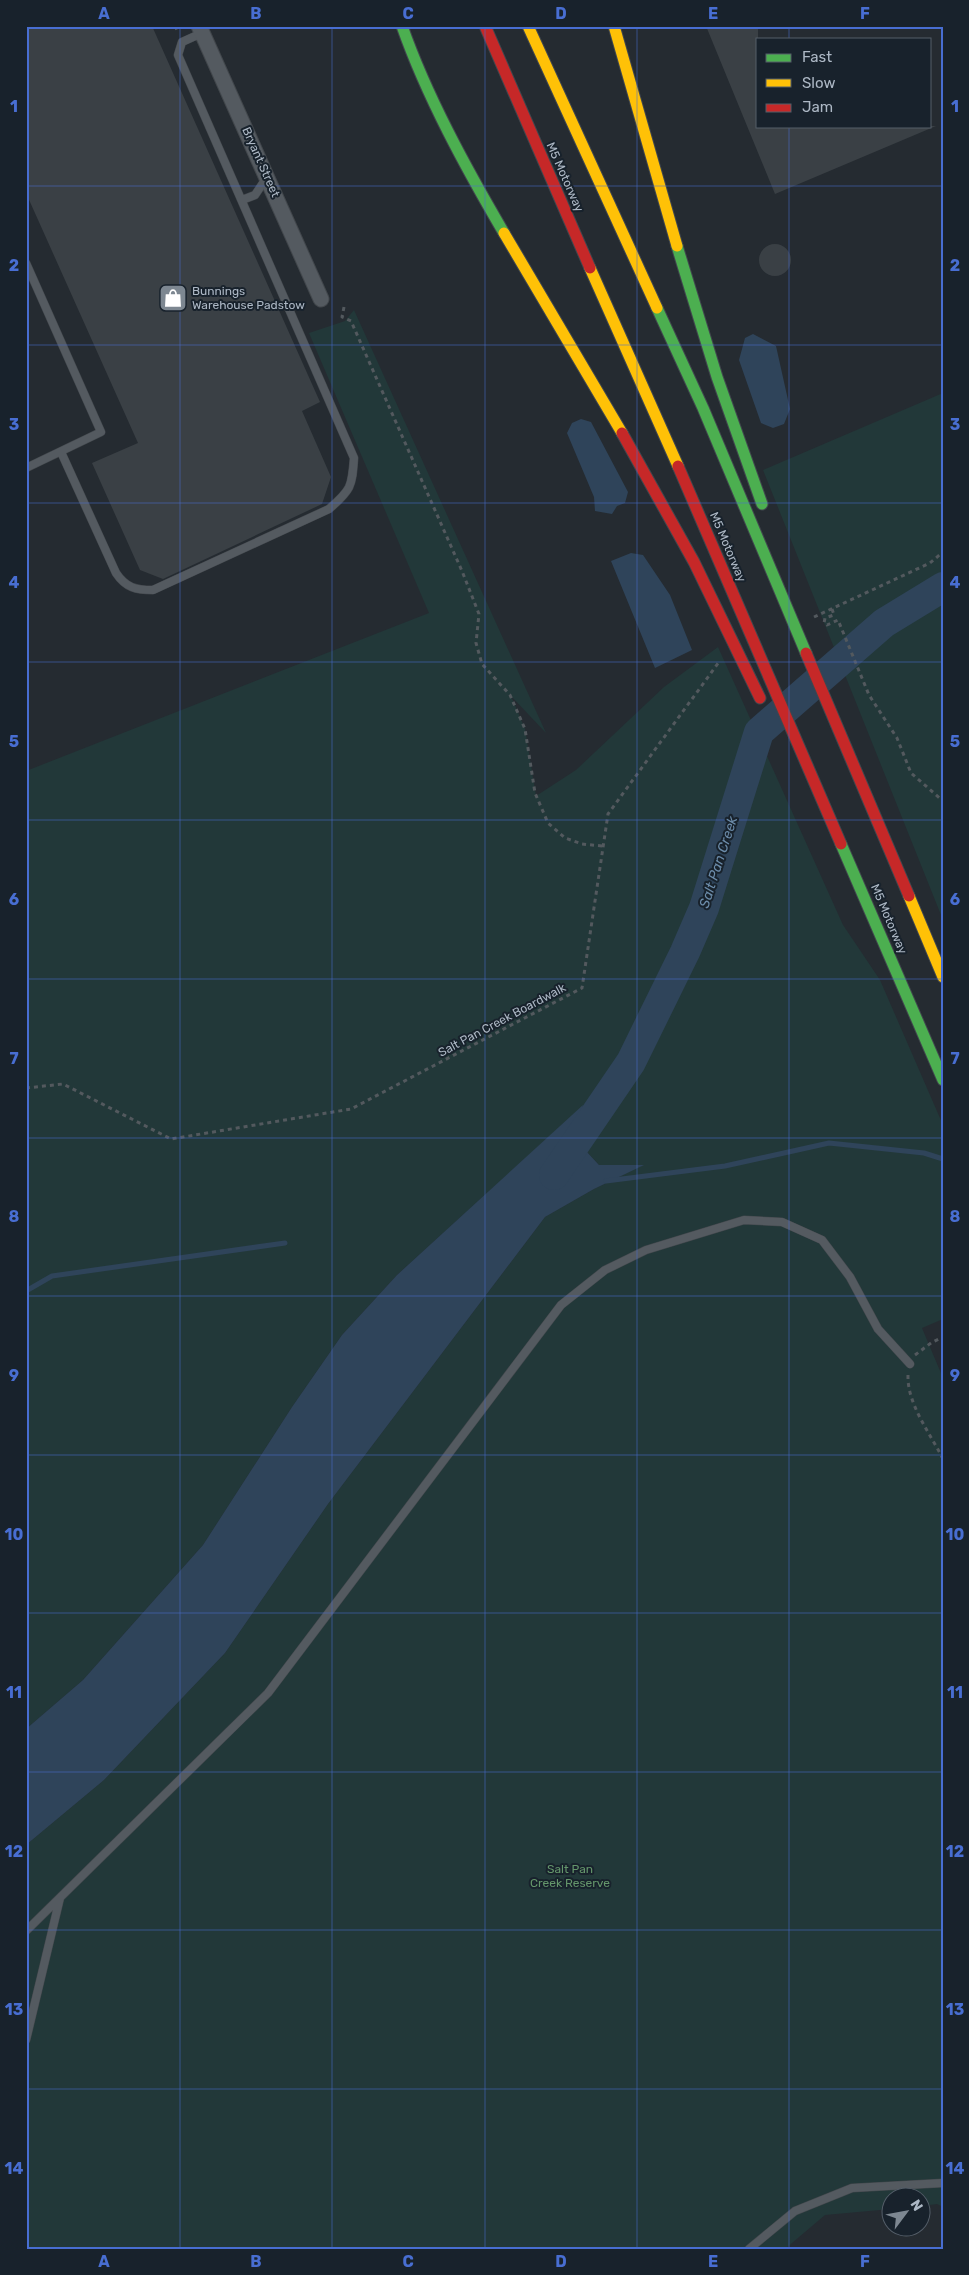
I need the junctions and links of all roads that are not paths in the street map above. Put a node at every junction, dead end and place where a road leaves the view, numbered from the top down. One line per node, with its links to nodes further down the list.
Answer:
1 (402, 26): 13 (highway)
2 (485, 26): 17 (highway, M5 Motorway)
3 (528, 26): 16 (highway)
4 (614, 26): 12 (highway)
5 (201, 30): 6 (street, Bryant Street); 7 (lane)
6 (267, 176): 7 (lane); 9 (street, Bryant Street)
7 (242, 200): 10 (lane)
8 (26, 263): 10 (lane)
9 (320, 299)
10 (61, 452): 11 (lane)
11 (26, 468)
12 (767, 519)
13 (764, 707)
14 (796, 768): 17 (highway)
15 (868, 769): 16 (highway)
16 (913, 905): 18 (highway)
17 (884, 942): 19 (highway, M5 Motorway)
18 (943, 977)
19 (943, 1080)
20 (910, 1364): 21 (lane)
21 (60, 1898): 22 (lane); 23 (lane)
22 (26, 1931)
23 (26, 2040)
24 (943, 2183): 25 (lane)
25 (749, 2249)

